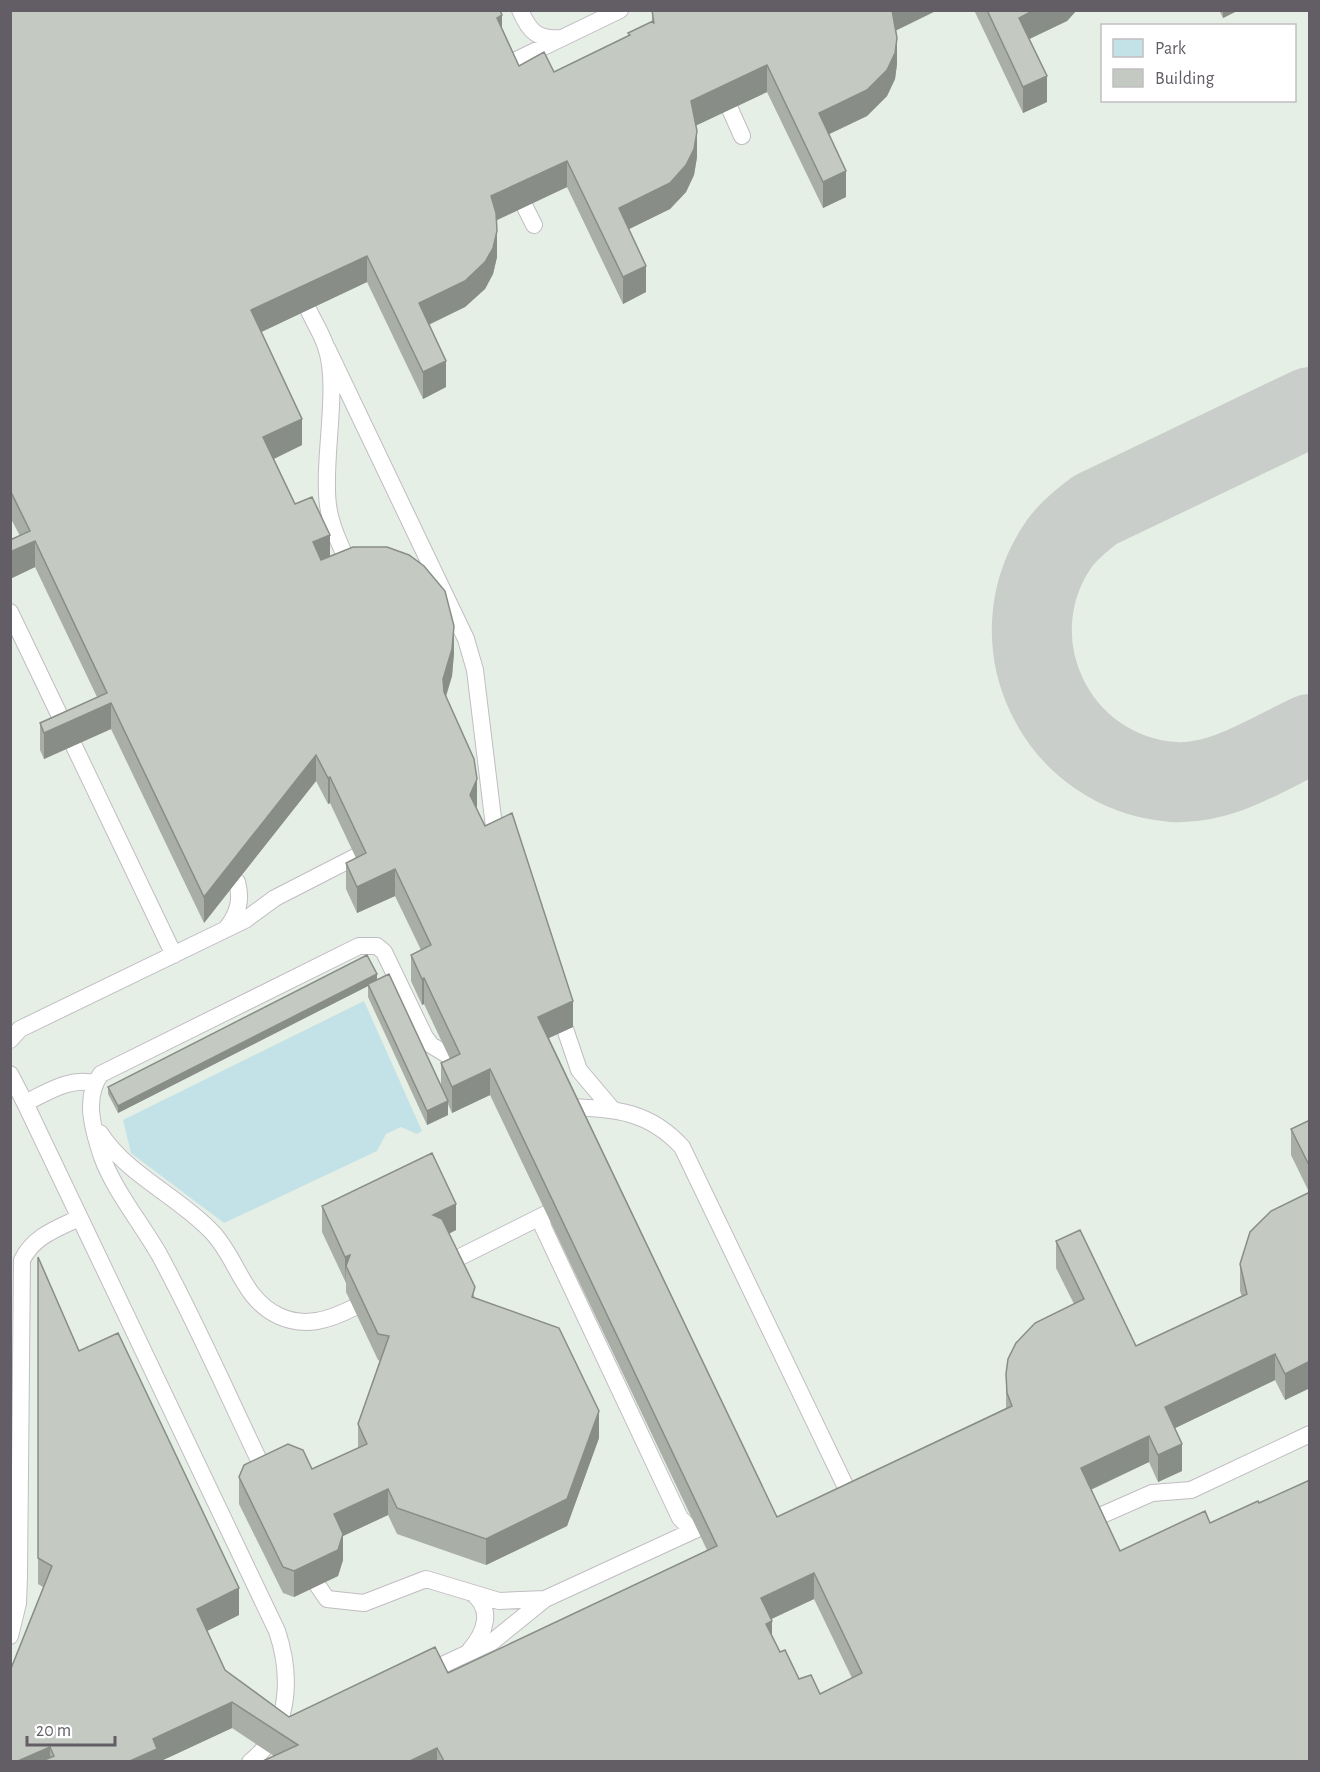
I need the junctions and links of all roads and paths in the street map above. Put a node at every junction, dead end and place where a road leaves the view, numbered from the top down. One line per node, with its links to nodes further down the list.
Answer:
1 (520, 10): 3 (lane)
2 (620, 10): 3 (lane)
3 (564, 37): 4 (lane)
4 (506, 65)
5 (729, 109): 6 (lane)
6 (741, 136)
7 (525, 207): 8 (lane)
8 (534, 225)
9 (308, 309): 10 (lane)
10 (327, 348): 11 (lane); 13 (lane)
11 (353, 574)
12 (10, 612): 17 (lane)
13 (496, 847)
14 (355, 857): 16 (lane)
15 (237, 882): 16 (lane)
16 (226, 930): 17 (lane)
17 (174, 955): 19 (lane)
18 (565, 1029): 25 (lane)
19 (10, 1040)
20 (449, 1056): 22 (lane)
21 (10, 1074): 23 (lane)
22 (94, 1083): 23 (lane); 26 (lane)
23 (25, 1103): 27 (lane)
24 (570, 1107): 25 (lane)
25 (612, 1109): 32 (lane)
26 (94, 1122): 29 (lane); 31 (lane)
27 (79, 1218): 37 (lane); 40 (lane)
28 (450, 1262): 36 (lane)
29 (353, 1308)
30 (1310, 1434): 33 (lane)
31 (268, 1480)
32 (855, 1506)
33 (1093, 1520)
34 (318, 1586): 35 (lane)
35 (471, 1592): 36 (lane); 38 (lane)
36 (545, 1599): 38 (lane)
37 (10, 1636)
38 (467, 1654): 39 (lane)
39 (404, 1683)
40 (282, 1713): 41 (lane); 42 (lane)
41 (300, 1722)
42 (250, 1761)

